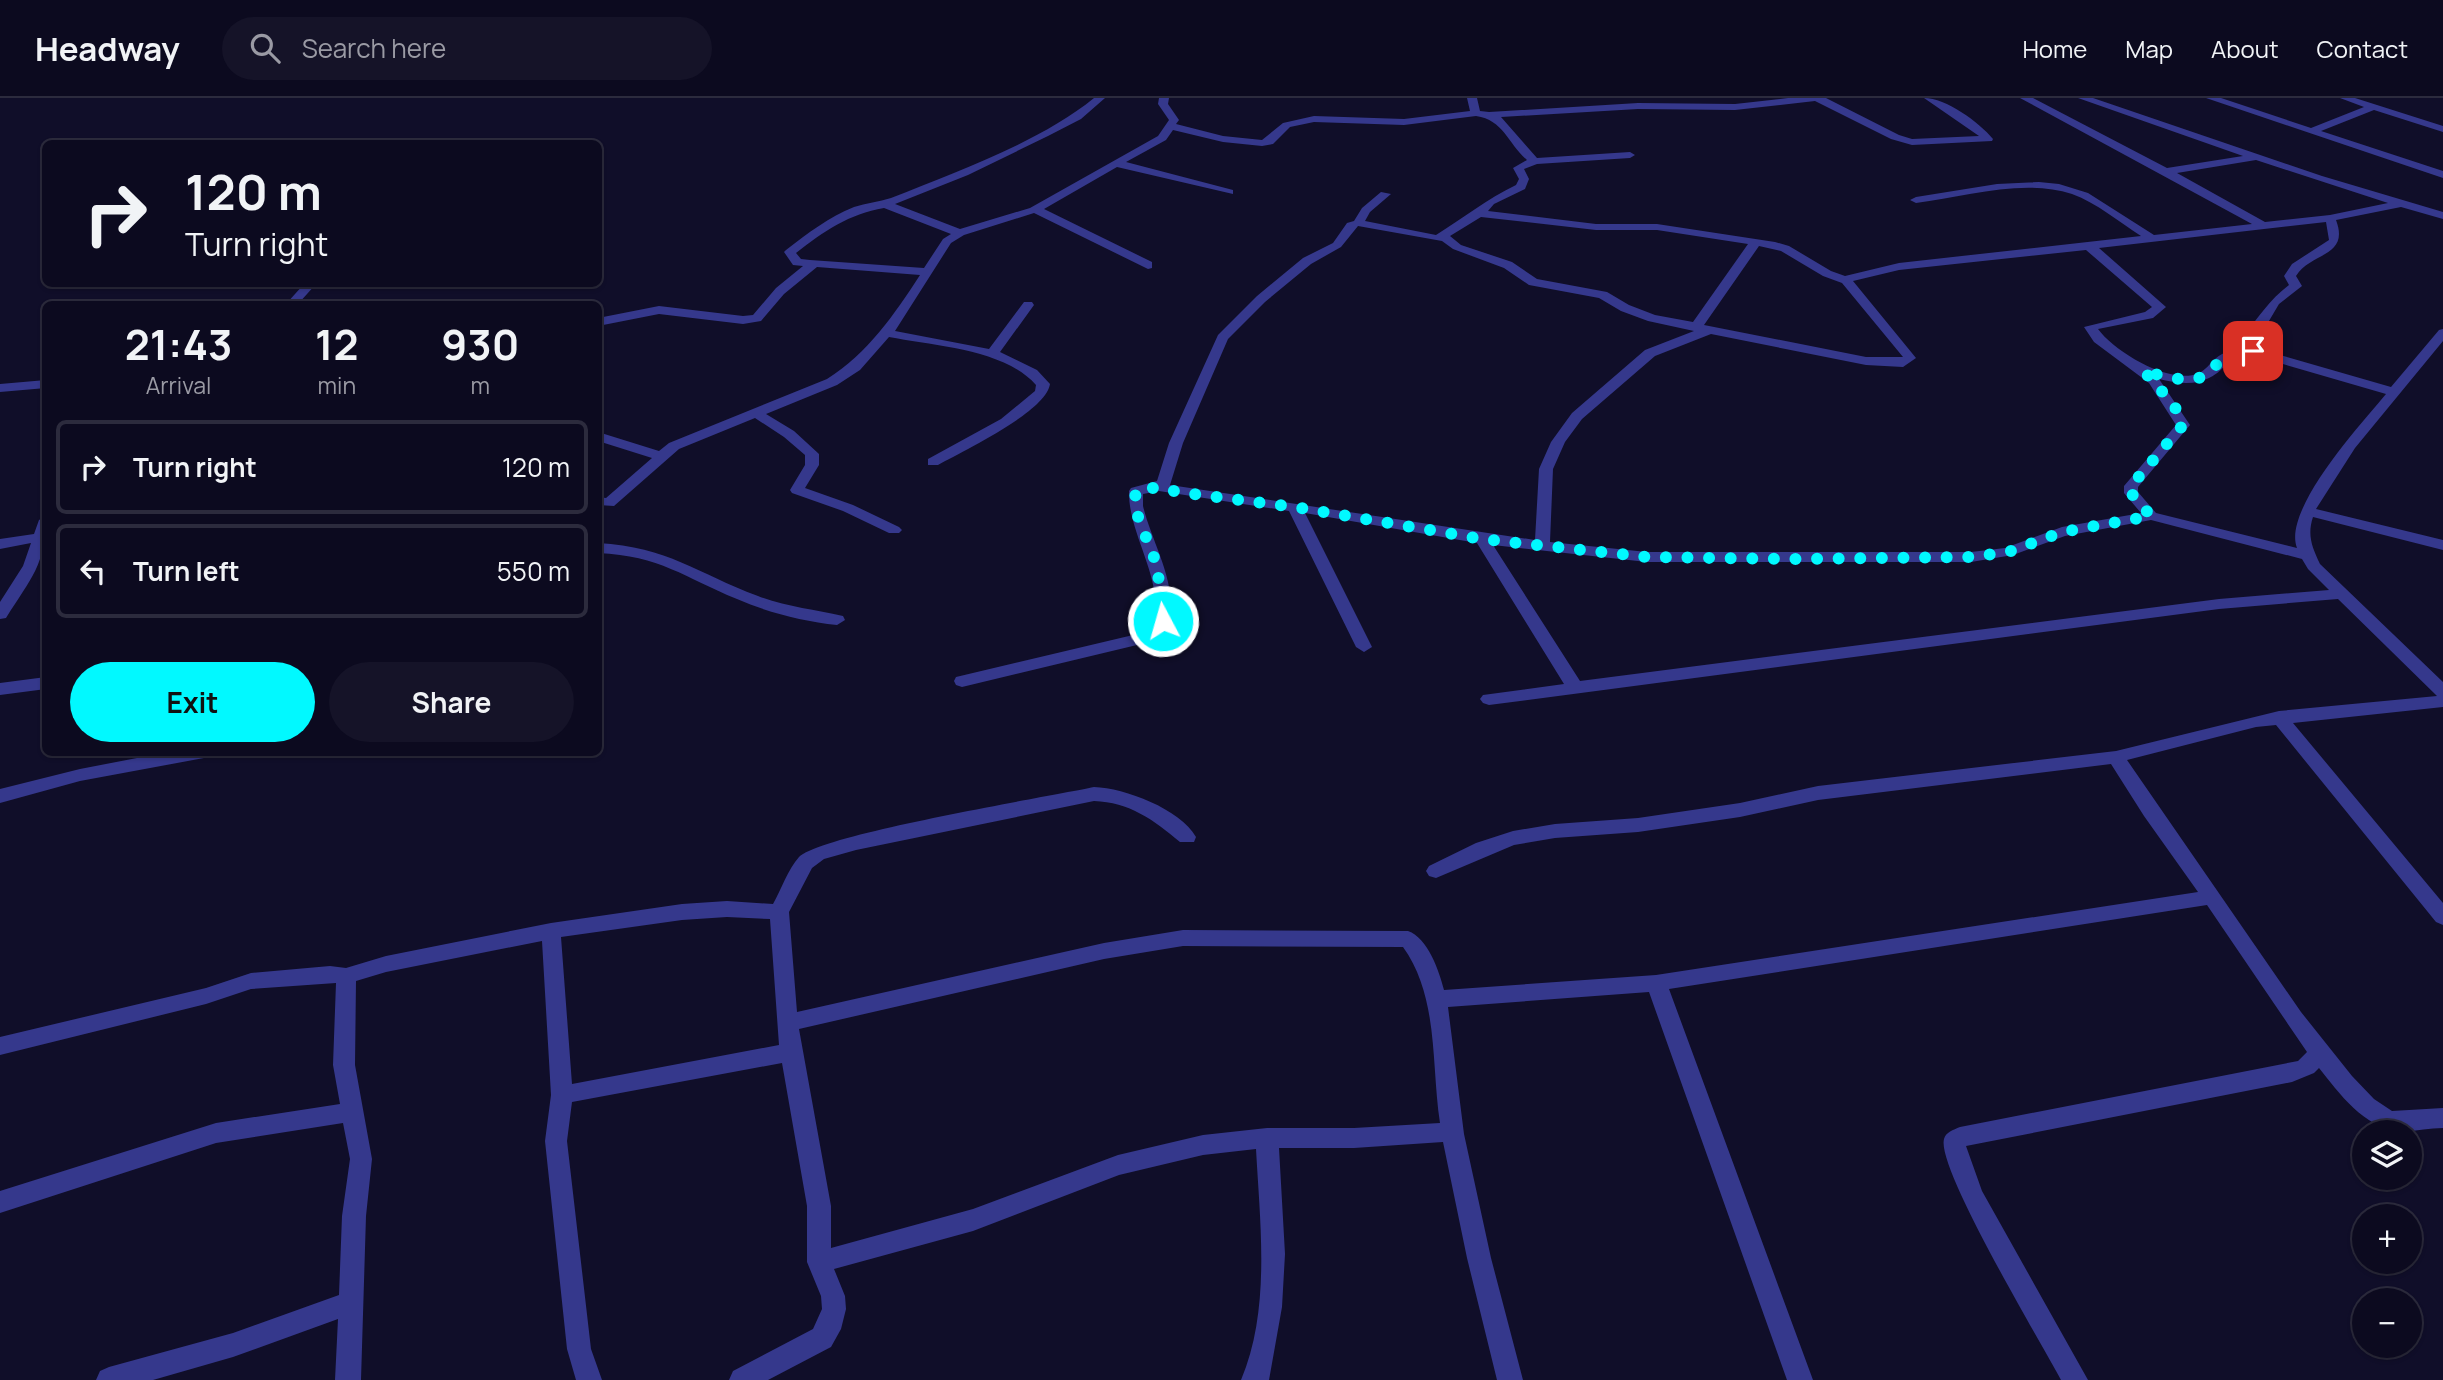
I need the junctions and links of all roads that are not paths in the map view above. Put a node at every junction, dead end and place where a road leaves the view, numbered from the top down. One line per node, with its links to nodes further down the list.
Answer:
1 (1100, 98): 25 (street)
2 (1164, 98): 13 (street)
3 (1472, 98): 11 (street)
4 (1816, 98): 5 (street); 12 (street)
5 (1929, 98)
6 (2025, 98): 20 (street)
7 (2083, 98): 17 (street)
8 (2211, 98): 15 (street)
9 (2345, 98): 10 (street)
10 (2373, 107): 14 (street); 15 (street)
11 (1476, 113): 12 (street); 13 (street)
12 (1489, 115): 18 (street)
13 (1170, 126): 19 (street)
14 (2443, 129)
15 (2312, 131): 21 (street)
16 (1630, 155): 18 (street)
17 (2258, 157): 20 (street); 26 (street)
18 (1535, 161): 28 (street)
19 (1116, 163): 22 (street); 27 (street)
20 (2162, 172): 32 (street)
21 (2443, 174)
22 (1229, 192)
23 (1385, 194): 31 (street)
24 (1916, 200): 35 (street)
25 (886, 204): 33 (street); 38 (street)
26 (2399, 204): 29 (street); 30 (street)
27 (1034, 210): 33 (street); 40 (street)
28 (1479, 213): 34 (street); 36 (street)
29 (2443, 216)
30 (2330, 218): 32 (street); 51 (street)
31 (1358, 223): 34 (street); 61 (street)
32 (2261, 224): 35 (street)
33 (960, 233): 41 (street)
34 (1444, 237): 48 (street)
35 (2150, 237): 37 (street)
36 (1756, 242): 42 (street); 48 (street)
37 (2088, 245): 42 (street); 53 (street)
38 (793, 259): 39 (street); 43 (street)
39 (810, 264): 41 (street); 43 (street)
40 (1148, 265)
41 (928, 272): 49 (street)
42 (1846, 280): 48 (street)
43 (788, 284): 47 (street)
44 (307, 287): 45 (street)
45 (295, 301)
46 (1028, 305): 52 (street)
47 (602, 322)
48 (1700, 329): 71 (street)
49 (886, 333): 52 (street); 57 (street)
50 (2443, 333): 56 (street)
51 (2253, 351): 53 (street); 56 (street)
52 (991, 355): 60 (street)
53 (2143, 370): 65 (street)
54 (42, 384): 55 (street)
55 (0, 388)
56 (2394, 392): 64 (street)
57 (754, 412): 59 (street); 66 (street)
58 (602, 437): 59 (street)
59 (659, 456): 62 (street)
60 (933, 462)
61 (1159, 487): 63 (street); 78 (street)
62 (602, 505)
63 (1295, 507): 68 (street); 77 (street)
64 (2307, 510): 70 (street); 73 (street)
65 (2151, 516): 71 (street); 73 (street)
66 (894, 530)
67 (42, 537): 69 (street); 75 (street)
68 (1482, 539): 71 (street); 80 (street)
69 (0, 544)
70 (2443, 545)
71 (1542, 546)
72 (602, 548): 76 (street)
73 (2306, 555): 74 (street)
74 (2343, 594): 80 (street); 82 (street)
75 (0, 614)
76 (837, 620)
77 (1364, 647)
78 (962, 681)
79 (42, 684): 81 (street)
80 (1576, 687): 83 (street)
81 (0, 689)
82 (2443, 692)
83 (1489, 699)
84 (2443, 701): 85 (street)
85 (2278, 718): 87 (street); 93 (street)
86 (182, 756): 88 (street)
87 (2116, 757): 90 (street); 91 (street)
88 (0, 796)
89 (1187, 837): 92 (street)
90 (1436, 871)
91 (2213, 897): 96 (street); 101 (street)
92 (779, 912): 94 (street); 98 (street)
93 (2443, 917)
94 (551, 931): 95 (street); 102 (street)
95 (346, 976): 99 (street); 103 (street)
96 (1656, 983): 97 (street); 116 (street)
97 (1436, 999): 98 (street); 105 (street)
98 (787, 1023): 100 (street)
99 (0, 1046)
100 (790, 1052): 102 (street); 108 (street)
101 (2319, 1054): 104 (street); 117 (street)
102 (562, 1095): 112 (street)
103 (353, 1112): 107 (street); 109 (street)
104 (2443, 1118)
105 (1452, 1132): 106 (street); 115 (street)
106 (1267, 1138): 108 (street); 114 (street)
107 (0, 1202)
108 (819, 1262): 113 (street)
109 (349, 1303): 110 (street); 111 (street)
110 (109, 1380)
111 (348, 1380)
112 (589, 1380)
113 (742, 1380)
114 (1254, 1380)
115 (1510, 1380)
116 (1800, 1380)
117 (2075, 1380)

